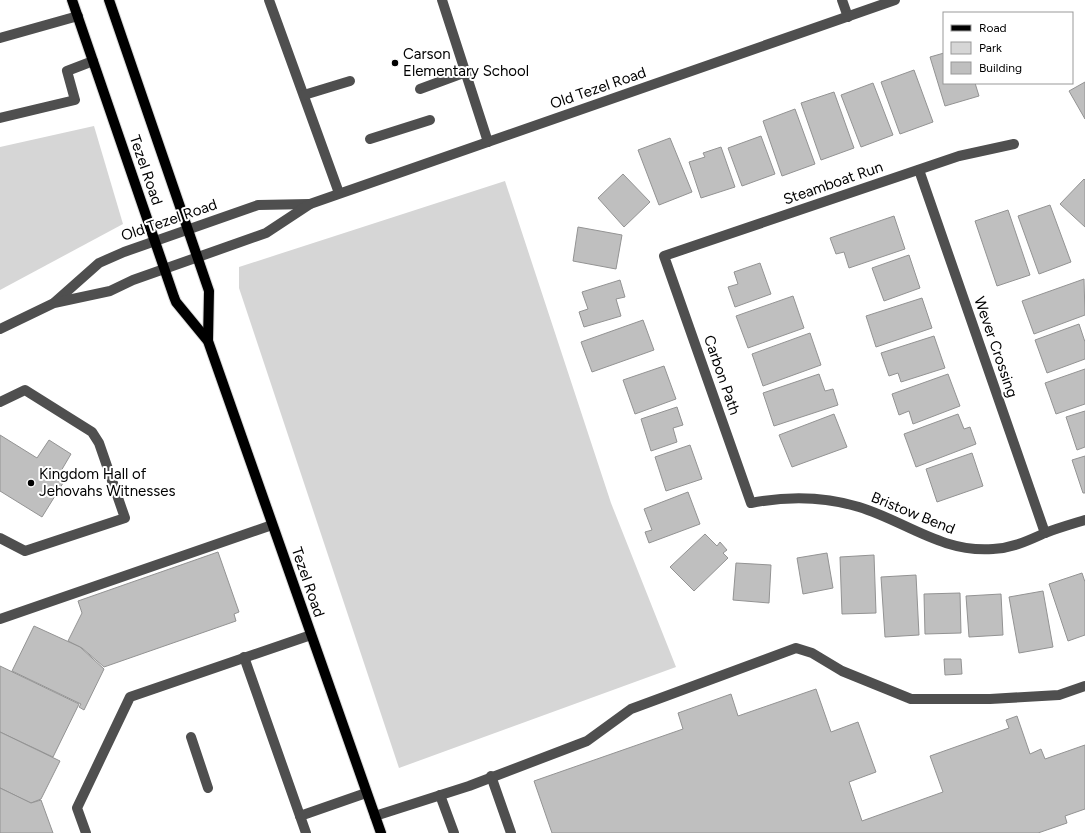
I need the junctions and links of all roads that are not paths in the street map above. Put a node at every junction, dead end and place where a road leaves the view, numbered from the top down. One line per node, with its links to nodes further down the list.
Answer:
1 (72, 0): 7 (main road, Tezel Road)
2 (109, 0): 23 (main road, Tezel Road)
3 (269, 0): 14 (street)
4 (442, 0): 11 (street)
5 (842, 0): 8 (street)
6 (895, 0): 8 (street, Old Tezel Road)
7 (78, 16): 9 (street); 10 (main road, Tezel Road)
8 (848, 17): 18 (street, Old Tezel Road)
9 (0, 38)
10 (93, 61): 15 (street); 24 (main road, Tezel Road)
11 (466, 72): 13 (street); 18 (street)
12 (350, 80): 14 (street)
13 (420, 89)
14 (304, 95): 21 (street)
15 (0, 118)
16 (430, 120): 17 (street)
17 (370, 139)
18 (488, 142): 21 (street, Old Tezel Road)
19 (1014, 144): 20 (street, Steamboat Run)
20 (919, 170): 25 (street, Steamboat Run); 35 (street, Wever Crossing)
21 (339, 193): 22 (street, Old Tezel Road)
22 (310, 204): 23 (street, Old Tezel Road); 26 (street, Old Tezel Road)
23 (188, 229): 24 (street, Old Tezel Road); 26 (main road, Tezel Road)
24 (155, 241): 27 (main road, Tezel Road); 28 (street, Old Tezel Road)
25 (664, 256): 32 (street, Carbon Path)
26 (198, 258): 27 (street, Old Tezel Road); 30 (main road, Tezel Road)
27 (165, 269): 28 (street, Old Tezel Road); 30 (main road, Tezel Road)
28 (54, 303): 29 (street, Old Tezel Road)
29 (0, 329)
30 (208, 341): 34 (main road, Tezel Road)
31 (0, 402): 36 (street)
32 (751, 503): 35 (street, Bristow Bend)
33 (1085, 520): 35 (street, Bristow Bend)
34 (272, 525): 37 (street); 38 (main road, Tezel Road)
35 (1045, 533)
36 (0, 538)
37 (0, 619)
38 (311, 635): 39 (street); 44 (main road, Tezel Road)
39 (244, 657): 46 (street); 48 (street)
40 (1085, 686): 42 (street)
41 (191, 737): 43 (street)
42 (491, 776): 45 (street); 52 (street)
43 (208, 788)
44 (366, 793): 46 (street); 47 (main road, Tezel Road)
45 (440, 795): 47 (street); 51 (street)
46 (300, 816): 49 (street)
47 (375, 816): 50 (main road, Tezel Road)
48 (86, 833)
49 (306, 833)
50 (381, 833)
51 (454, 833)
52 (511, 833)

